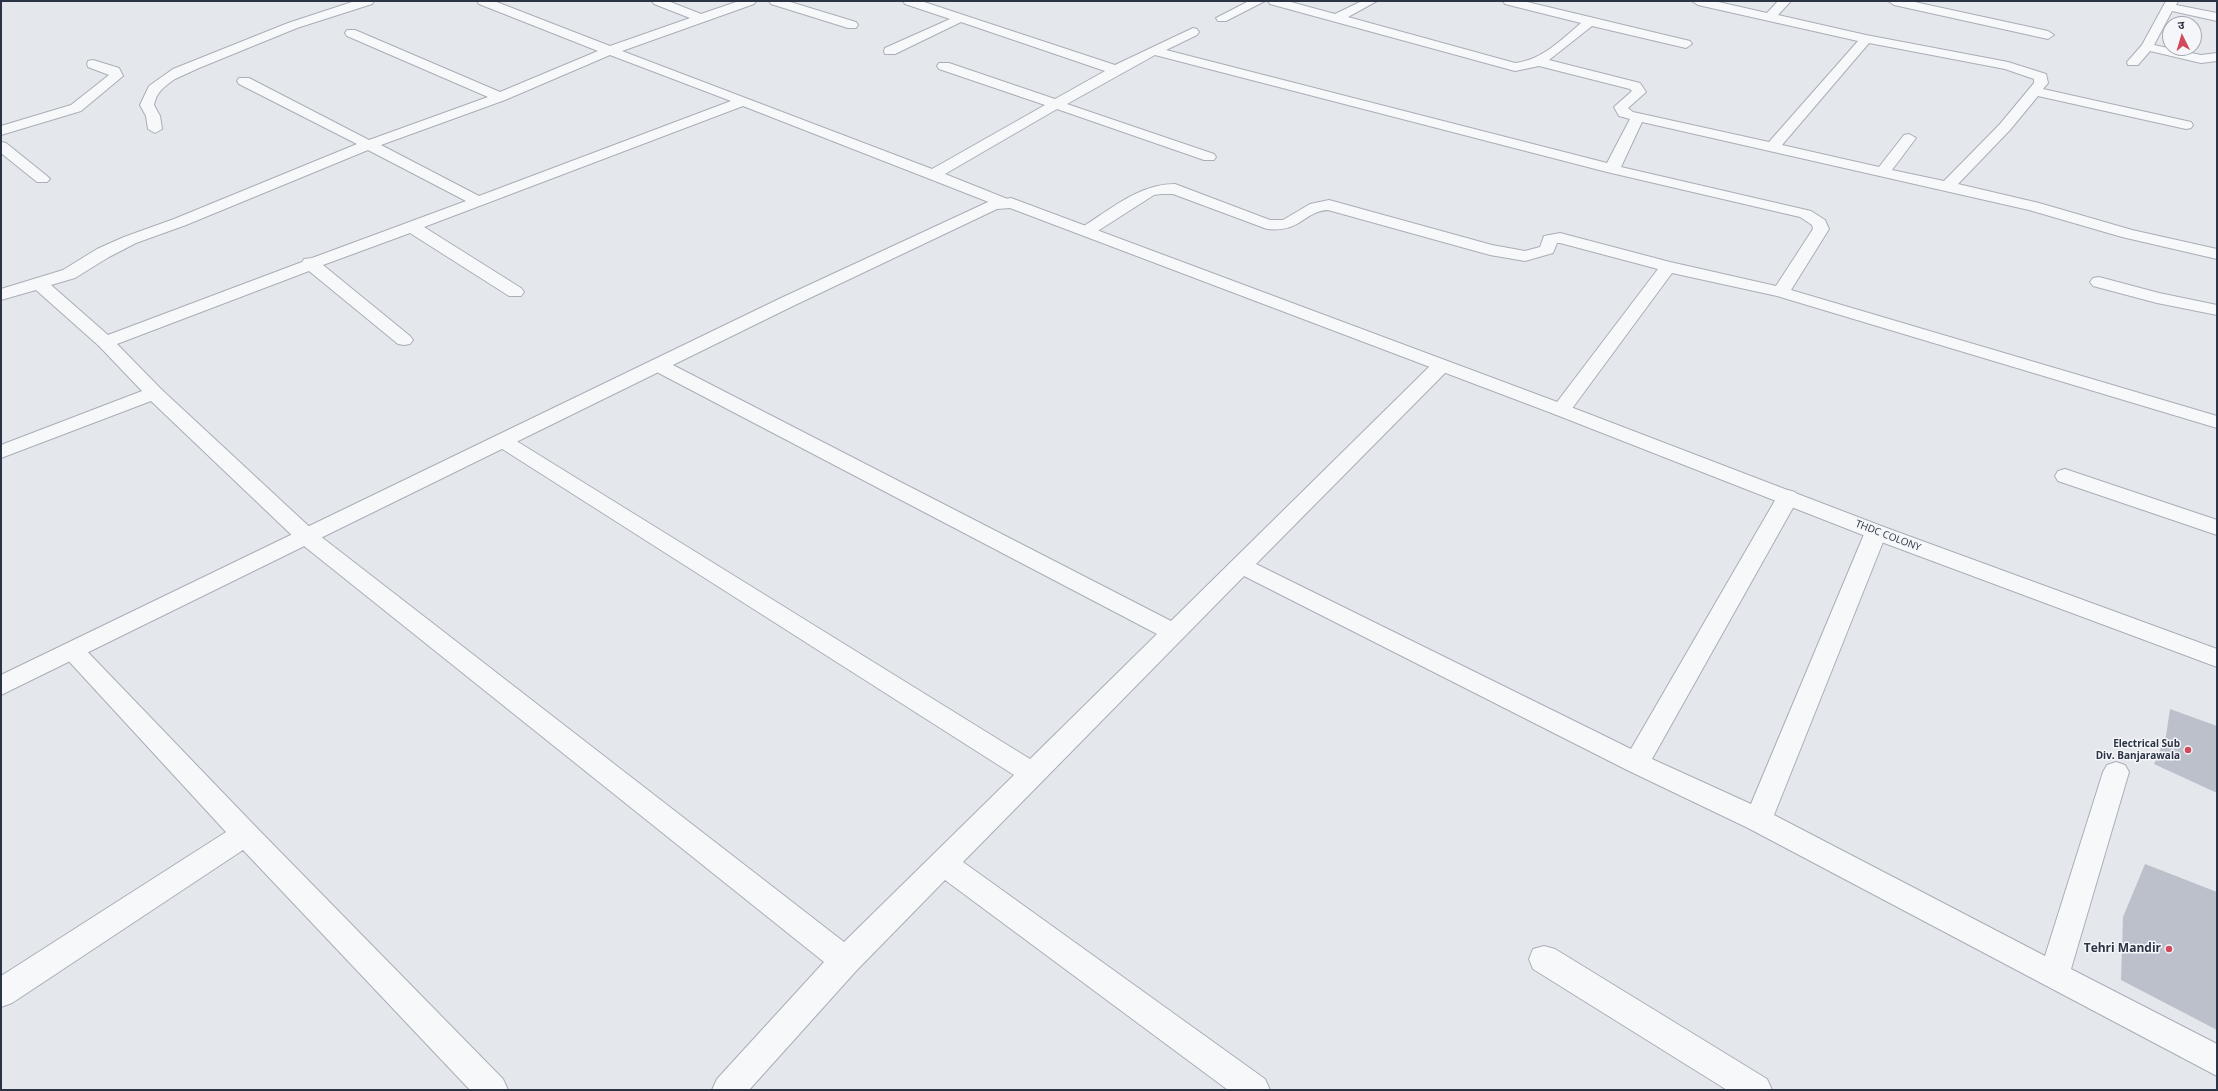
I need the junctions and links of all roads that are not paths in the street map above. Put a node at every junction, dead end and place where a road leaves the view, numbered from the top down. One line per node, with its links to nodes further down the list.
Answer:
1 (368, 1): 45 (street)
2 (483, 1): 29 (street)
3 (658, 1): 17 (street)
4 (750, 1): 17 (street)
5 (775, 1): 22 (street)
6 (909, 1): 18 (street)
7 (1259, 1): 19 (street)
8 (1274, 1): 20 (street)
9 (1371, 1): 20 (street)
10 (1509, 1): 21 (street)
11 (1698, 1): 15 (street)
12 (1785, 1): 15 (street)
13 (1894, 1): 25 (street)
14 (2170, 4): 16 (street); 28 (street)
15 (1770, 17): 26 (street)
16 (2217, 17)
17 (700, 18): 29 (street)
18 (961, 18): 30 (street); 37 (street)
19 (1222, 18)
20 (1337, 18): 33 (street)
21 (1590, 22): 27 (street); 33 (street)
22 (852, 25)
23 (1193, 32): 31 (street)
24 (351, 33): 40 (street)
25 (2048, 35)
26 (1866, 39): 39 (street); 50 (street)
27 (1686, 44)
28 (2147, 47): 32 (street); 34 (street)
29 (609, 51): 40 (street); 41 (street)
30 (890, 51)
31 (1153, 51): 37 (street); 52 (street)
32 (2217, 58)
33 (1540, 62): 43 (street)
34 (2133, 62)
35 (93, 64): 46 (street)
36 (944, 66): 42 (street)
37 (1116, 70): 42 (street)
38 (244, 81): 48 (street)
39 (2035, 91): 44 (street); 56 (street)
40 (500, 96): 48 (street)
41 (742, 102): 54 (street); 57 (street)
42 (1058, 104): 51 (street); 54 (street)
43 (1638, 118): 50 (street); 52 (street)
44 (2186, 125)
45 (155, 129)
46 (1, 131)
47 (1909, 138): 53 (street)
48 (368, 145): 57 (street); 65 (street)
49 (1, 146): 55 (street)
50 (1773, 146): 53 (street)
51 (1209, 157)
52 (1612, 169): 67 (street)
53 (1883, 172): 56 (street)
54 (934, 174): 58 (street)
55 (42, 180)
56 (1947, 187): 61 (street)
57 (478, 201): 59 (street)
58 (1004, 203): 60 (street, THDC COLONY); 72 (street)
59 (411, 226): 62 (street); 66 (street)
60 (1088, 231): 63 (street); 73 (street, THDC COLONY)
61 (2217, 254)
62 (310, 263): 70 (street); 71 (street)
63 (1668, 267): 67 (street); 75 (street)
64 (2099, 282): 69 (street)
65 (40, 284): 68 (street); 71 (street)
66 (515, 292)
67 (1781, 292): 76 (street)
68 (1, 295)
69 (2217, 310)
70 (404, 340)
71 (105, 342): 74 (street)
72 (658, 365): 77 (street); 85 (street)
73 (1441, 366): 75 (street, THDC COLONY); 84 (street)
74 (154, 393): 78 (street); 83 (street)
75 (1562, 410): 80 (street, THDC COLONY)
76 (2217, 422)
77 (503, 441): 83 (street); 91 (street)
78 (1, 452)
79 (2065, 476): 81 (street)
80 (1788, 497): 82 (street, THDC COLONY); 89 (street)
81 (2217, 528)
82 (1876, 532): 87 (street, THDC COLONY); 92 (street)
83 (307, 537): 86 (street); 96 (street)
84 (1242, 566): 85 (street); 89 (street)
85 (1175, 633): 91 (street)
86 (73, 651): 88 (street); 93 (street)
87 (2217, 658)
88 (1, 686)
89 (1636, 763): 92 (street)
90 (2116, 772): 97 (street)
91 (1032, 773): 94 (street)
92 (1758, 820): 97 (street)
93 (245, 834): 98 (street); 100 (street)
94 (944, 864): 96 (street); 102 (street)
95 (1544, 959): 103 (street)
96 (845, 961): 101 (street)
97 (2054, 976): 99 (street)
98 (1, 993)
99 (2217, 1061)
100 (492, 1090)
101 (728, 1090)
102 (1254, 1090)
103 (1756, 1090)

